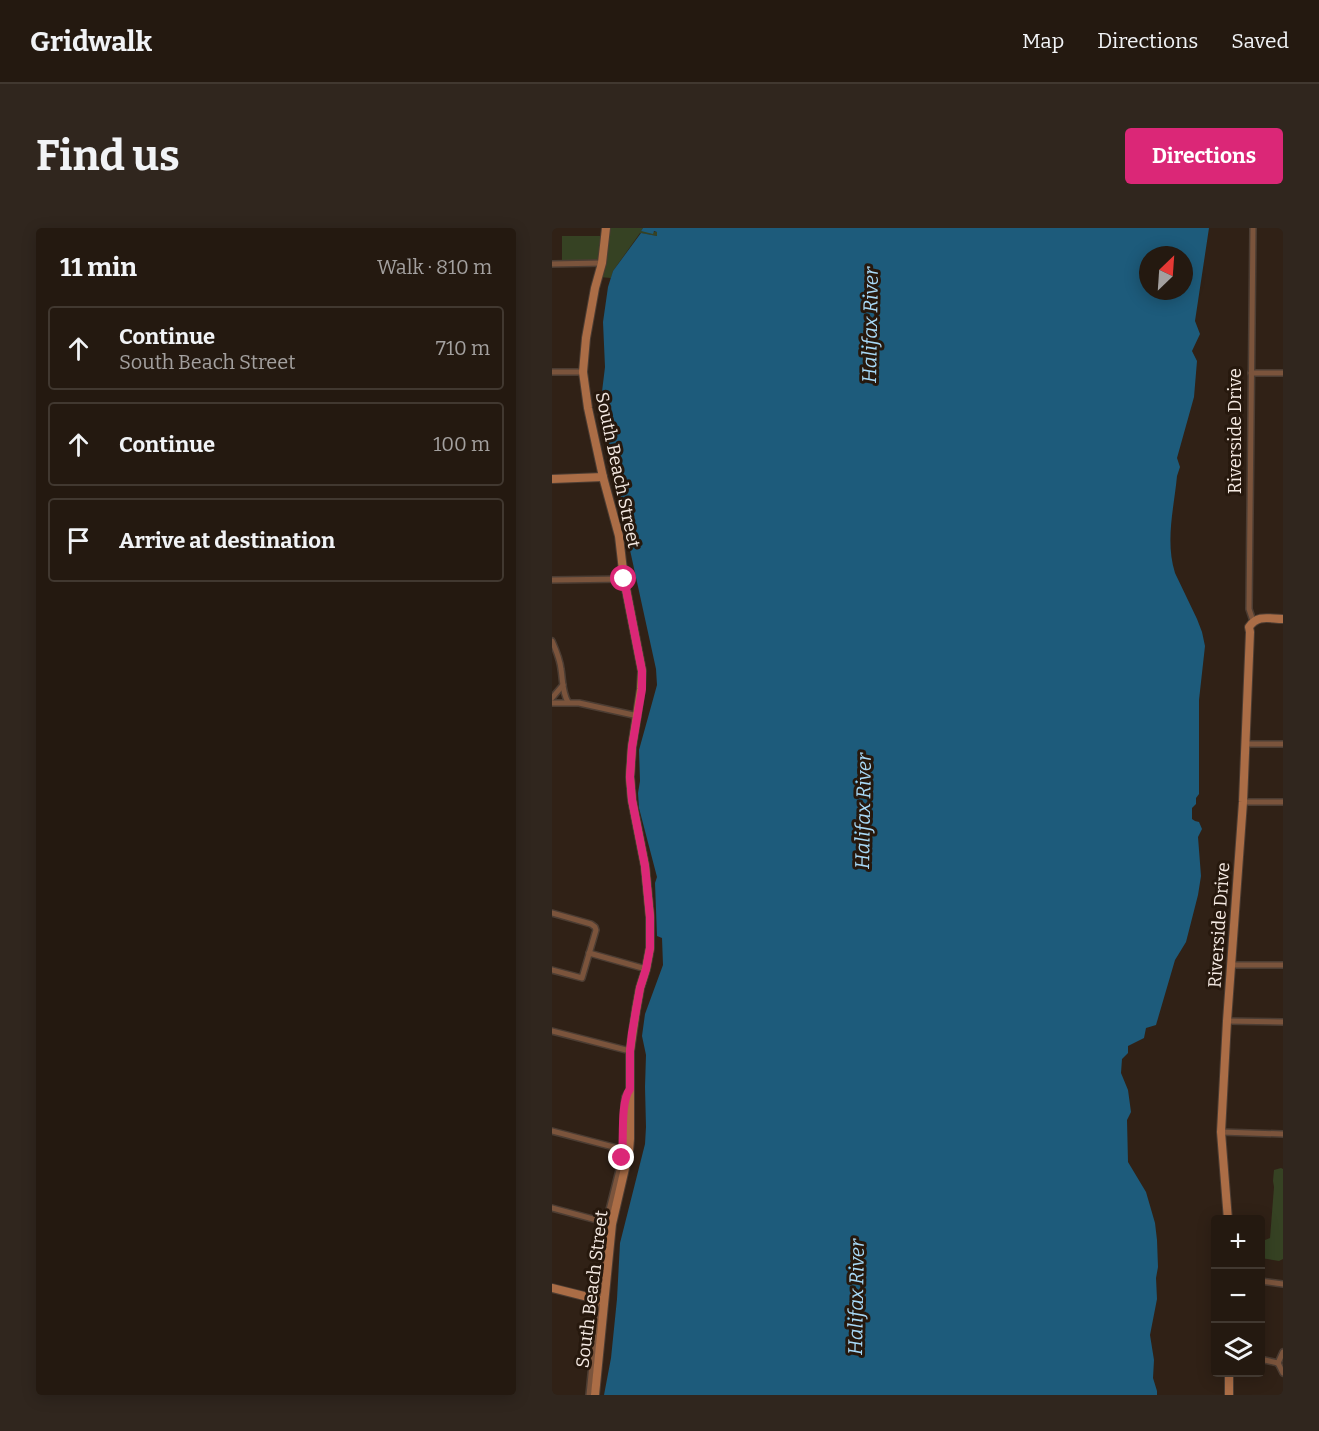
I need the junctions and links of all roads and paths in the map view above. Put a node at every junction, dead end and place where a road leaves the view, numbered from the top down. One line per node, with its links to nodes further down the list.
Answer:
1 (606, 228): 3 (street, South Beach Street)
2 (1252, 228): 7 (street, Riverside Drive)
3 (602, 262): 4 (street); 6 (street, South Beach Street)
4 (552, 264)
5 (552, 372): 6 (street)
6 (583, 372): 9 (street, South Beach Street)
7 (1251, 373): 8 (street); 14 (street, Riverside Drive)
8 (1283, 373)
9 (603, 477): 10 (street); 11 (street, South Beach Street)
10 (552, 479)
11 (624, 579): 12 (street); 20 (street, South Beach Street)
12 (552, 580)
13 (1283, 619): 14 (street)
14 (1253, 626): 21 (street, Riverside Drive)
15 (552, 641): 16 (street)
16 (563, 685): 17 (street); 18 (street)
17 (552, 698)
18 (568, 702): 19 (street); 20 (street)
19 (552, 703)
20 (638, 716): 29 (street, South Beach Street)
21 (1246, 744): 22 (street); 23 (street, Riverside Drive)
22 (1283, 744)
23 (1243, 802): 24 (street); 27 (street, Riverside Drive)
24 (1283, 802)
25 (552, 913): 26 (street)
26 (589, 953): 29 (street); 30 (street)
27 (1232, 965): 28 (street); 31 (street, Riverside Drive)
28 (1283, 965)
29 (646, 969): 34 (street, South Beach Street)
30 (552, 970)
31 (1227, 1021): 32 (street); 36 (street, Riverside Drive)
32 (1283, 1022)
33 (552, 1031): 34 (street)
34 (630, 1051): 38 (street, South Beach Street)
35 (552, 1131): 38 (street)
36 (1221, 1132): 37 (street); 40 (street, Riverside Drive)
37 (1283, 1134)
38 (626, 1150): 41 (street, South Beach Street)
39 (552, 1208): 41 (street)
40 (1228, 1215)
41 (609, 1223): 45 (street, South Beach Street)
42 (1265, 1282): 43 (street)
43 (1283, 1284)
44 (552, 1288): 45 (street)
45 (601, 1300): 51 (street); 52 (street, South Beach Street)
46 (1283, 1352): 48 (street)
47 (1265, 1360): 48 (street)
48 (1278, 1363): 49 (street)
49 (1283, 1373)
50 (1229, 1377): 53 (street)
51 (589, 1395)
52 (595, 1395)
53 (1229, 1395)

